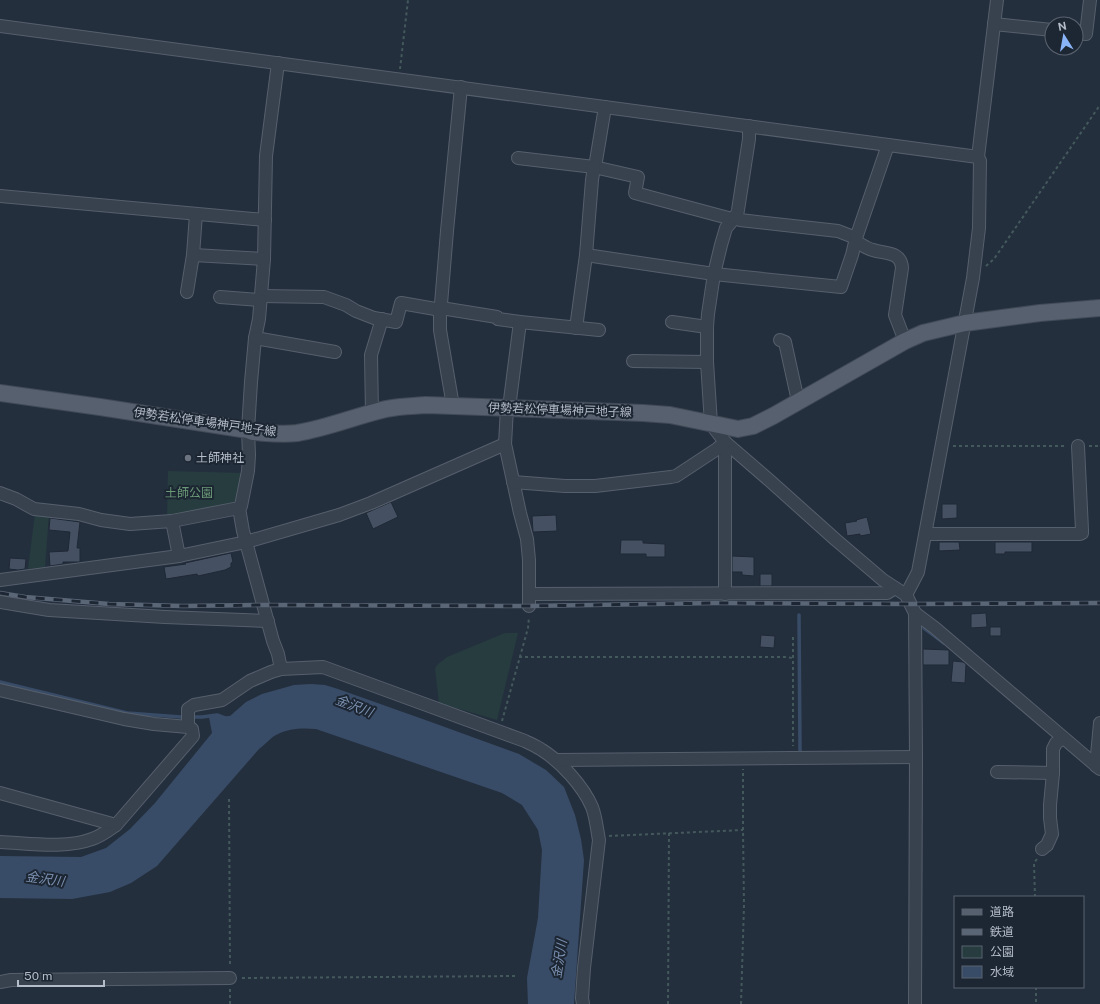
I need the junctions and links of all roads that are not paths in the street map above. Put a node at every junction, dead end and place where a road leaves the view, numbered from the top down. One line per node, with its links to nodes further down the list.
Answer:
1 (997, 0): 3 (street)
2 (1090, 0): 6 (street)
3 (994, 24): 5 (street); 12 (street)
4 (0, 26): 7 (street)
5 (1044, 29)
6 (1084, 34)
7 (278, 63): 8 (street); 18 (street)
8 (461, 88): 9 (street); 28 (street)
9 (605, 107): 10 (street); 14 (street)
10 (749, 126): 11 (street); 17 (street)
11 (888, 145): 12 (street); 19 (street)
12 (978, 157): 32 (street)
13 (518, 158): 14 (street)
14 (595, 167): 17 (street); 21 (street)
15 (0, 196): 16 (street)
16 (196, 214): 18 (street); 20 (street)
17 (734, 218): 19 (street); 23 (street)
18 (265, 220): 22 (street)
19 (856, 240): 23 (street); 38 (street)
20 (193, 255): 22 (street); 24 (street)
21 (586, 255): 23 (street); 34 (street)
22 (264, 259): 26 (street)
23 (714, 274): 33 (street)
24 (187, 292)
25 (220, 297): 26 (street)
26 (261, 298): 29 (street); 36 (street)
27 (1100, 308): 32 (main road, 伊勢若松停車場神戸地子線)
28 (441, 309): 29 (street); 30 (street); 44 (street)
29 (382, 319): 46 (street)
30 (520, 322): 34 (street); 45 (street)
31 (672, 322): 33 (street)
32 (965, 323): 38 (main road, 伊勢若松停車場神戸地子線); 56 (street)
33 (707, 327): 41 (street)
34 (576, 328): 35 (street)
35 (599, 330)
36 (255, 338): 39 (street); 48 (street)
37 (780, 340): 43 (street)
38 (905, 341): 43 (main road, 伊勢若松停車場神戸地子線)
39 (335, 352)
40 (633, 361): 41 (street)
41 (707, 362): 47 (street)
42 (0, 392): 48 (main road, 伊勢若松停車場神戸地子線)
43 (798, 401): 47 (main road, 伊勢若松停車場神戸地子線)
44 (453, 406): 45 (main road, 伊勢若松停車場神戸地子線); 46 (main road, 伊勢若松停車場神戸地子線)
45 (508, 408): 47 (main road, 伊勢若松停車場神戸地子線); 50 (street)
46 (372, 413): 48 (main road, 伊勢若松停車場神戸地子線)
47 (711, 424): 49 (street)
48 (248, 430): 54 (street)
49 (725, 442): 52 (street); 60 (street); 61 (street)
50 (506, 444): 52 (street); 57 (street)
51 (1078, 446): 56 (street)
52 (514, 482): 61 (street)
53 (0, 493): 55 (street)
54 (239, 508): 55 (street); 57 (street)
55 (172, 521): 58 (street)
56 (926, 534): 62 (street)
57 (246, 542): 58 (street); 65 (street)
58 (179, 556): 59 (street)
59 (0, 580)
60 (895, 588): 61 (street); 62 (street)
61 (725, 594)
62 (906, 595): 64 (street)
63 (0, 602): 65 (street)
64 (915, 613): 70 (street); 71 (street)
65 (268, 621): 66 (street)
66 (281, 669): 68 (street); 72 (street)
67 (0, 690): 68 (street)
68 (188, 720): 77 (street)
69 (1100, 723): 73 (street)
70 (1063, 738): 73 (street); 75 (street)
71 (916, 757): 72 (street); 83 (street)
72 (556, 760): 82 (street)
73 (1098, 767)
74 (997, 772): 75 (street)
75 (1053, 773): 79 (street)
76 (0, 793): 77 (street)
77 (116, 824): 78 (street)
78 (0, 842)
79 (1042, 850)
80 (230, 978): 81 (street)
81 (0, 982)
82 (583, 1004)
83 (915, 1004)

